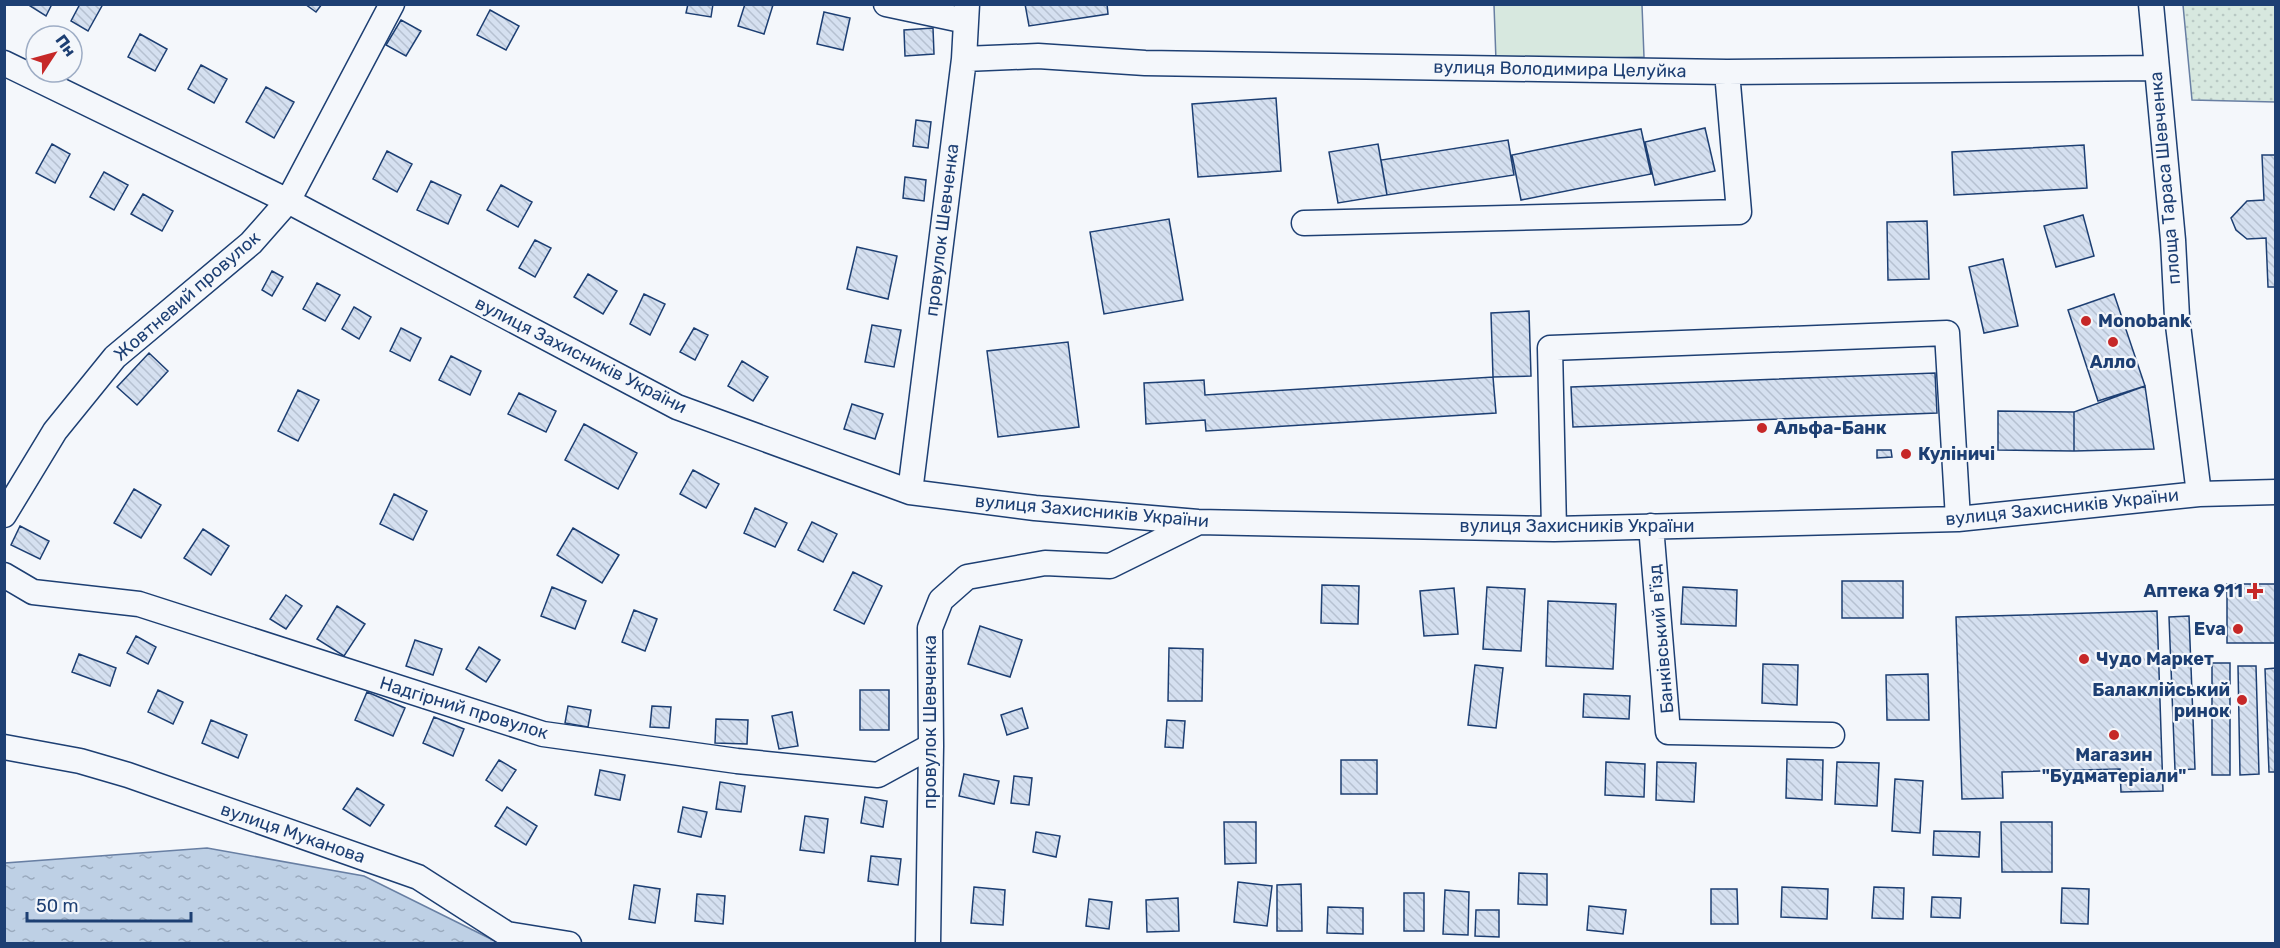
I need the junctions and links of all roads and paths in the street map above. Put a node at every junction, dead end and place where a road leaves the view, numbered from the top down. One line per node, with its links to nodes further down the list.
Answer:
1 (392, 4): 9 (street, Жовтневий провулок)
2 (886, 4): 4 (street)
3 (2151, 4): 7 (street, площа Тараса Шевченка)
4 (967, 13): 5 (street, провулок Шевченка)
5 (964, 59): 8 (street, вулиця Володимира Целуйка); 11 (street, провулок Шевченка)
6 (4, 63): 9 (street, вулиця Захисників України)
7 (2155, 68): 8 (street, вулиця Володимира Целуйка); 13 (street, площа Тараса Шевченка)
8 (1727, 72): 10 (street)
9 (288, 201): 11 (street, вулиця Захисників України); 14 (street, Жовтневий провулок)
10 (1304, 222)
11 (910, 492): 16 (street, вулиця Захисників України)
12 (2276, 492): 13 (street, вулиця Захисників України)
13 (2199, 494): 15 (street, вулиця Захисників України)
14 (4, 515)
15 (1958, 519): 17 (street, вулиця Захисників України); 18 (street)
16 (1198, 522): 18 (street, вулиця Захисників України); 21 (street, провулок Шевченка)
17 (1651, 526): 18 (street, вулиця Захисників України); 20 (street, Банківський в'їзд)
18 (1554, 529)
19 (4, 575): 21 (street, Надгірний провулок)
20 (1832, 735)
21 (932, 746): 24 (street, провулок Шевченка)
22 (4, 747): 23 (street, вулиця Муканова)
23 (568, 944)
24 (928, 944)

